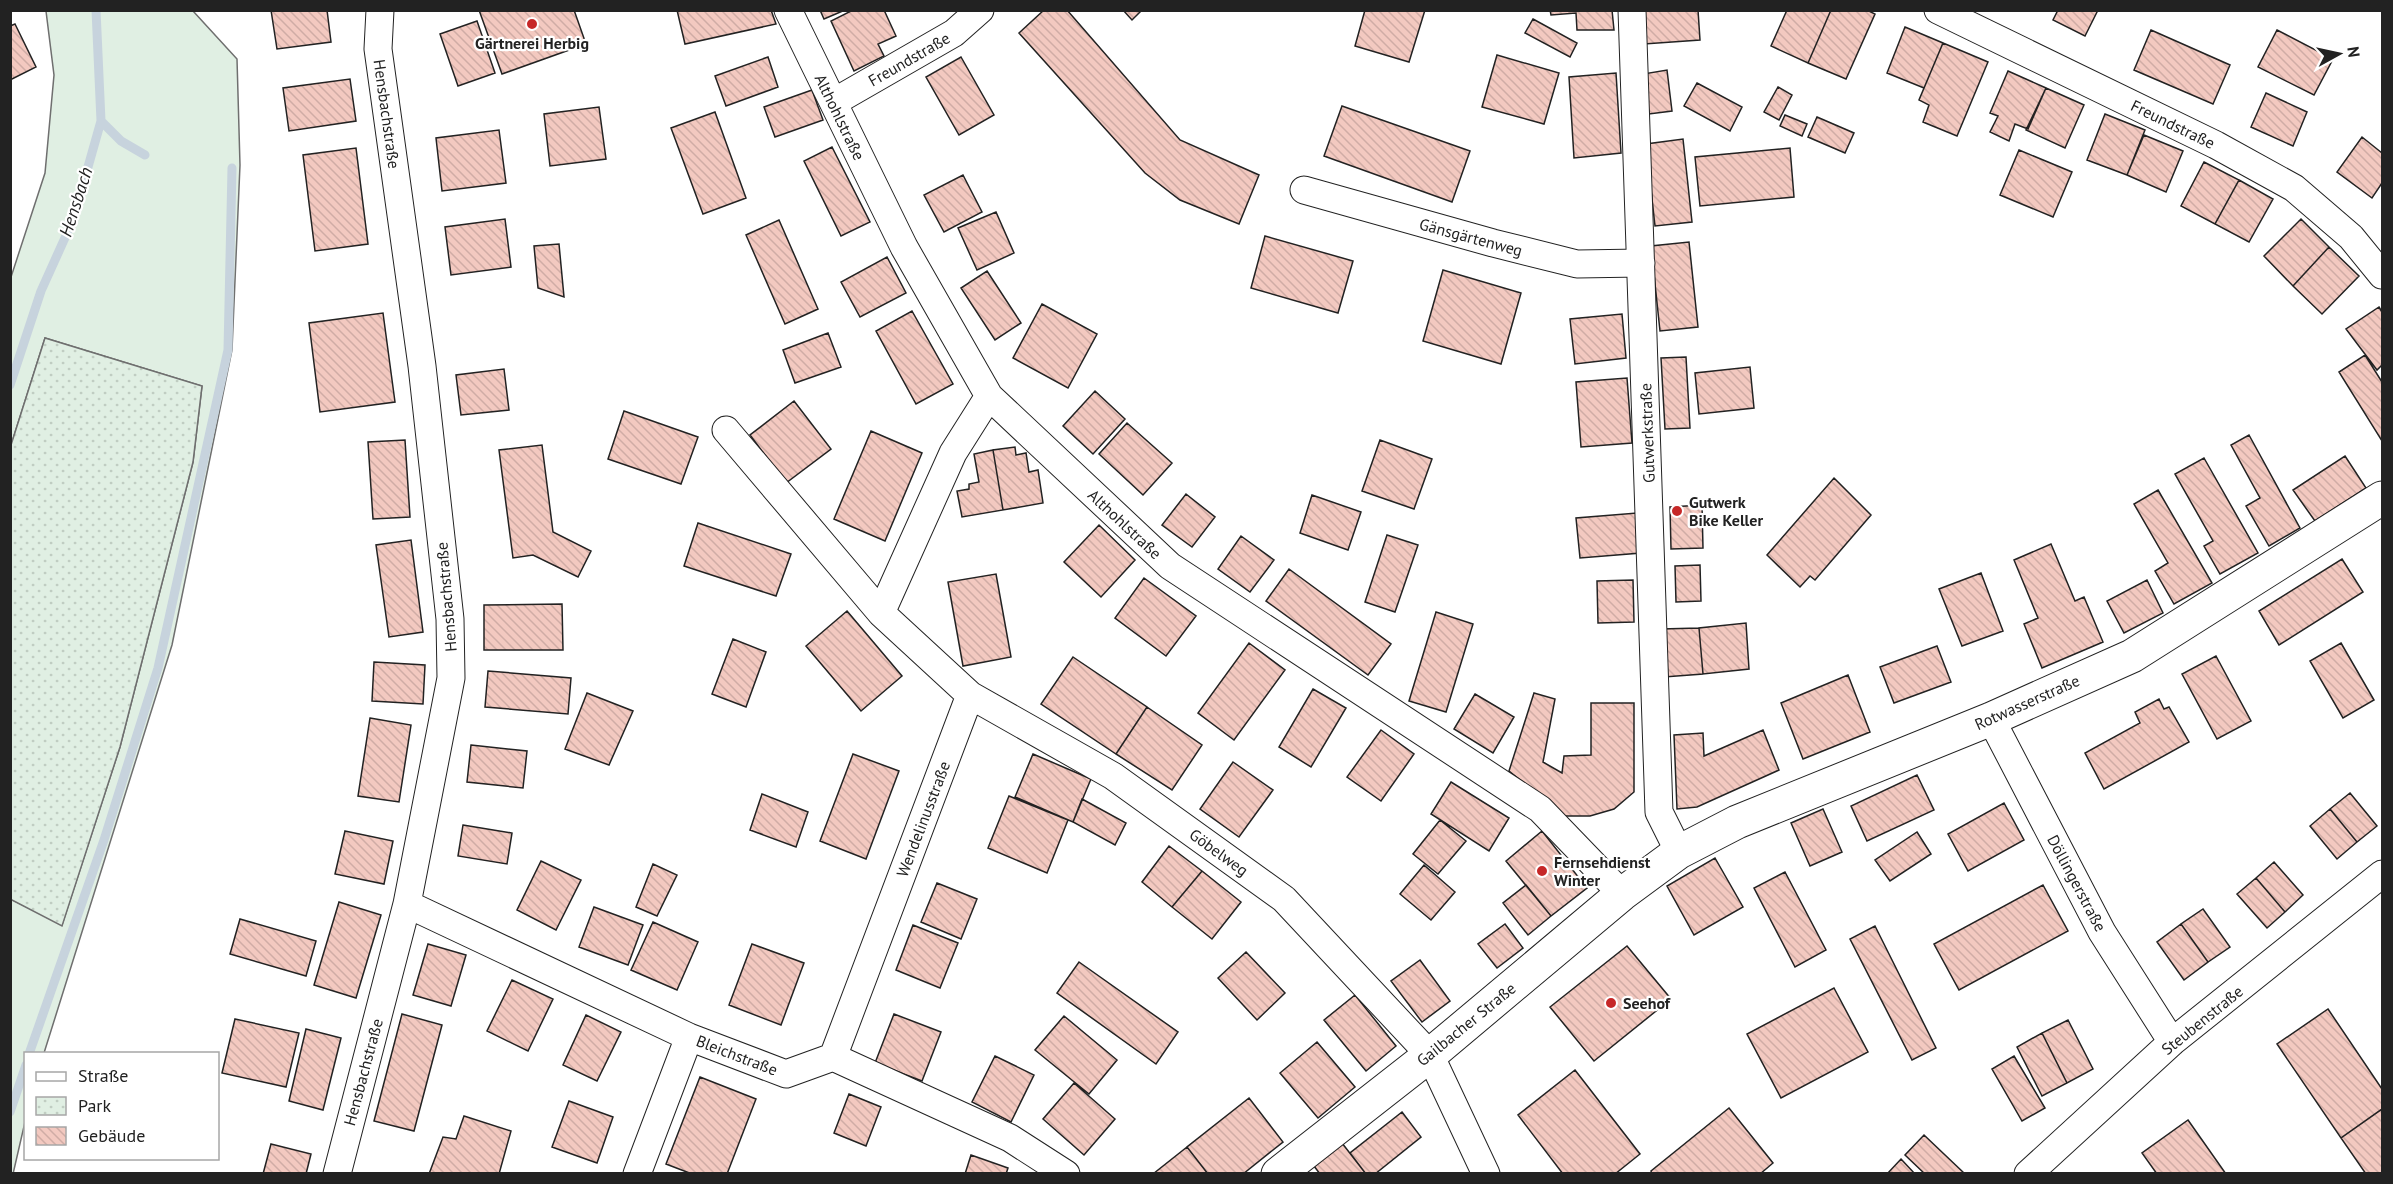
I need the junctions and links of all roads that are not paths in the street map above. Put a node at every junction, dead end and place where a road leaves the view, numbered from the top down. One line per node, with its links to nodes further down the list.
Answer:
1 (380, 10): 20 (street, Hensbachstraße)
2 (788, 10): 6 (street, Althohlstraße)
3 (980, 10): 6 (street, Freundstraße)
4 (1632, 10): 8 (street, Gutwerkstraße)
5 (1938, 10): 9 (street, Freundstraße)
6 (834, 102): 10 (street, Althohlstraße)
7 (1304, 190): 8 (street, Gänsgärtenweg)
8 (1641, 262): 16 (street, Gutwerkstraße)
9 (2382, 275)
10 (988, 396): 13 (street); 19 (street, Althohlstraße)
11 (726, 430): 13 (street)
12 (2382, 498): 15 (street, Rotwasserstraße)
13 (881, 613): 14 (street)
14 (970, 695): 23 (street, Göbelweg); 24 (street, Wendelinusstraße)
15 (1991, 719): 16 (street, Rotwasserstraße); 22 (street, Döllingerstraße)
16 (1678, 852): 17 (street, Rotwasserstraße)
17 (1653, 872): 19 (street, Gailbacher Straße)
18 (2382, 874): 22 (street, Steubenstraße)
19 (1622, 894): 23 (street, Gailbacher Straße)
20 (407, 904): 21 (street, Bleichstraße); 25 (street, Hensbachstraße)
21 (689, 1037): 24 (street, Bleichstraße); 26 (street)
22 (2172, 1042): 30 (street, Steubenstraße)
23 (1430, 1055): 28 (street, Gailbacher Straße); 29 (street, Göbelweg)
24 (833, 1058): 27 (street)
25 (337, 1173)
26 (637, 1173)
27 (1066, 1173)
28 (1278, 1173)
29 (1486, 1173)
30 (2028, 1173)

